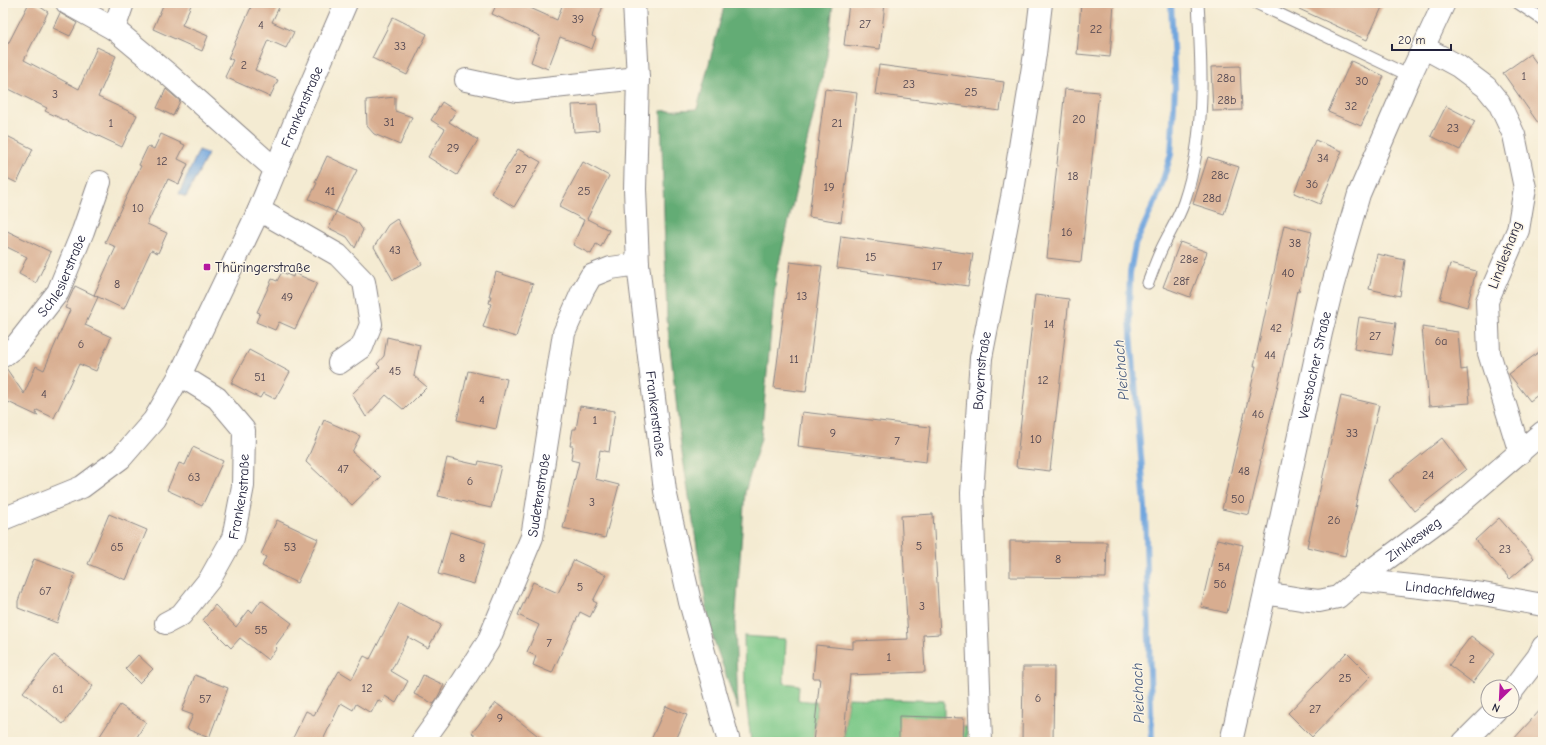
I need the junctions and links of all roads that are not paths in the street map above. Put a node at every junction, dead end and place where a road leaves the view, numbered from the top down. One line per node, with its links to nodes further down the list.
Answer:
1 (67, 3): 11 (street)
2 (123, 3): 11 (street)
3 (346, 3): 16 (street, Frankenstraße)
4 (634, 3): 14 (street, Frankenstraße)
5 (1041, 3): 36 (street, Bayernstraße)
6 (1198, 3): 20 (lane)
7 (1256, 3): 13 (lane)
8 (1444, 3): 12 (street, Versbacher Straße)
9 (1518, 3): 10 (lane)
10 (1543, 20)
11 (114, 29): 16 (street)
12 (1422, 47): 13 (street, Versbacher Straße); 25 (street, Lindleshang)
13 (1410, 76): 28 (street, Versbacher Straße)
14 (638, 78): 15 (street); 19 (street, Frankenstraße)
15 (466, 80)
16 (276, 170): 18 (street, Frankenstraße)
17 (100, 182): 21 (street, Schlesierstraße)
18 (259, 210): 22 (street); 23 (street, Frankenstraße)
19 (638, 264): 34 (street, Sudetenstraße); 35 (street, Frankenstraße)
20 (1148, 282)
21 (3, 356)
22 (339, 362)
23 (180, 374): 26 (street, Frankenstraße); 30 (street, Frankenstraße)
24 (1543, 432): 25 (street, Zinklesweg)
25 (1520, 453): 27 (street, Zinklesweg)
26 (3, 519)
27 (1358, 580): 28 (street, Zinklesweg); 29 (street, Lindachfeldweg)
28 (1265, 594): 37 (street, Versbacher Straße)
29 (1543, 605)
30 (166, 623)
31 (1543, 647): 32 (street)
32 (1520, 681)
33 (1487, 719): 38 (street)
34 (422, 742)
35 (729, 742)
36 (981, 742)
37 (1232, 742)
38 (1464, 742)

